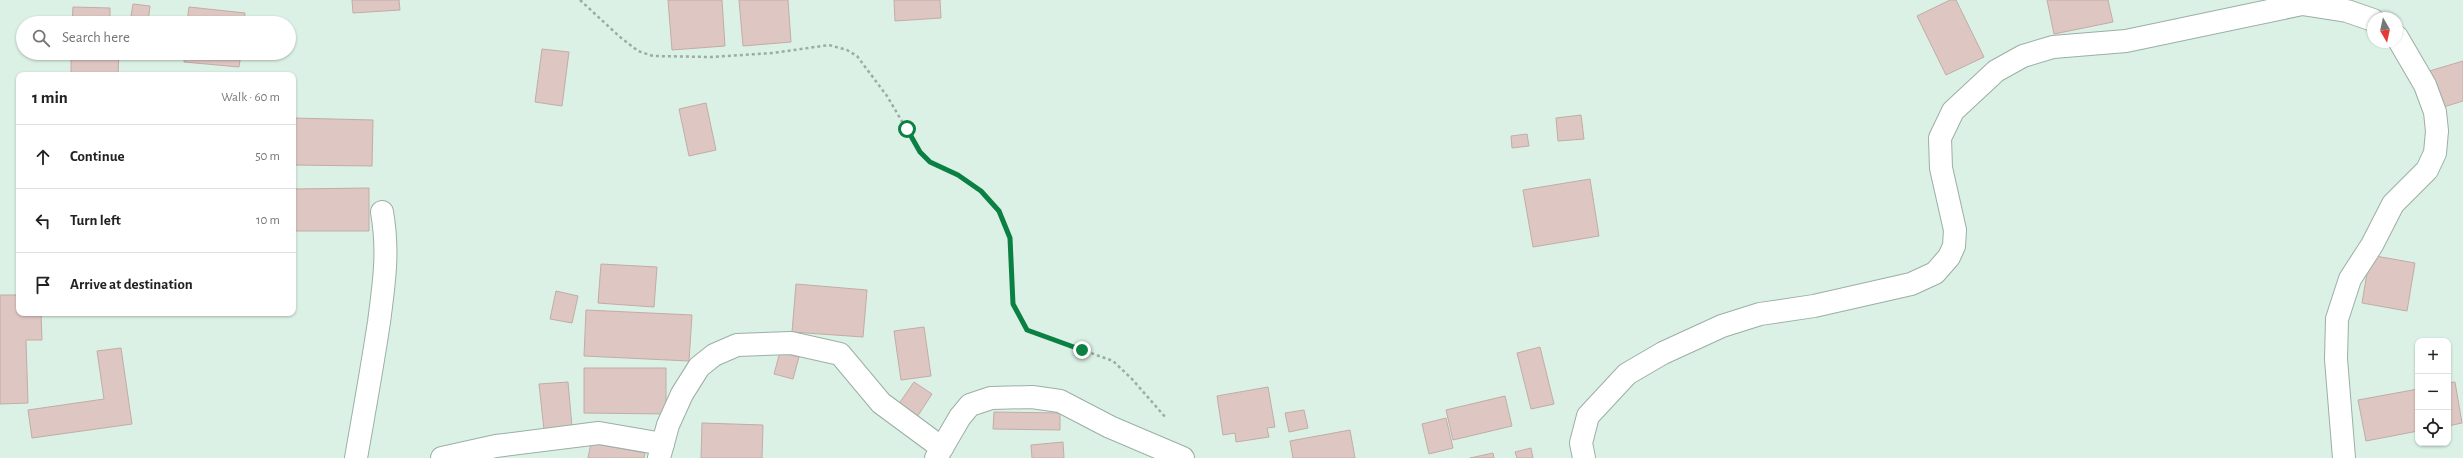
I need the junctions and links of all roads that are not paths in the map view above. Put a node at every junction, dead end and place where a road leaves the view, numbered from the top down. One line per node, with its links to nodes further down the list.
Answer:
1 (2367, 18): 9 (street)
2 (2403, 47): 10 (street)
3 (382, 212): 6 (street)
4 (661, 451): 5 (street); 7 (street)
5 (939, 453): 8 (street)
6 (356, 458)
7 (442, 458)
8 (1183, 458)
9 (1584, 458)
10 (2344, 458)

